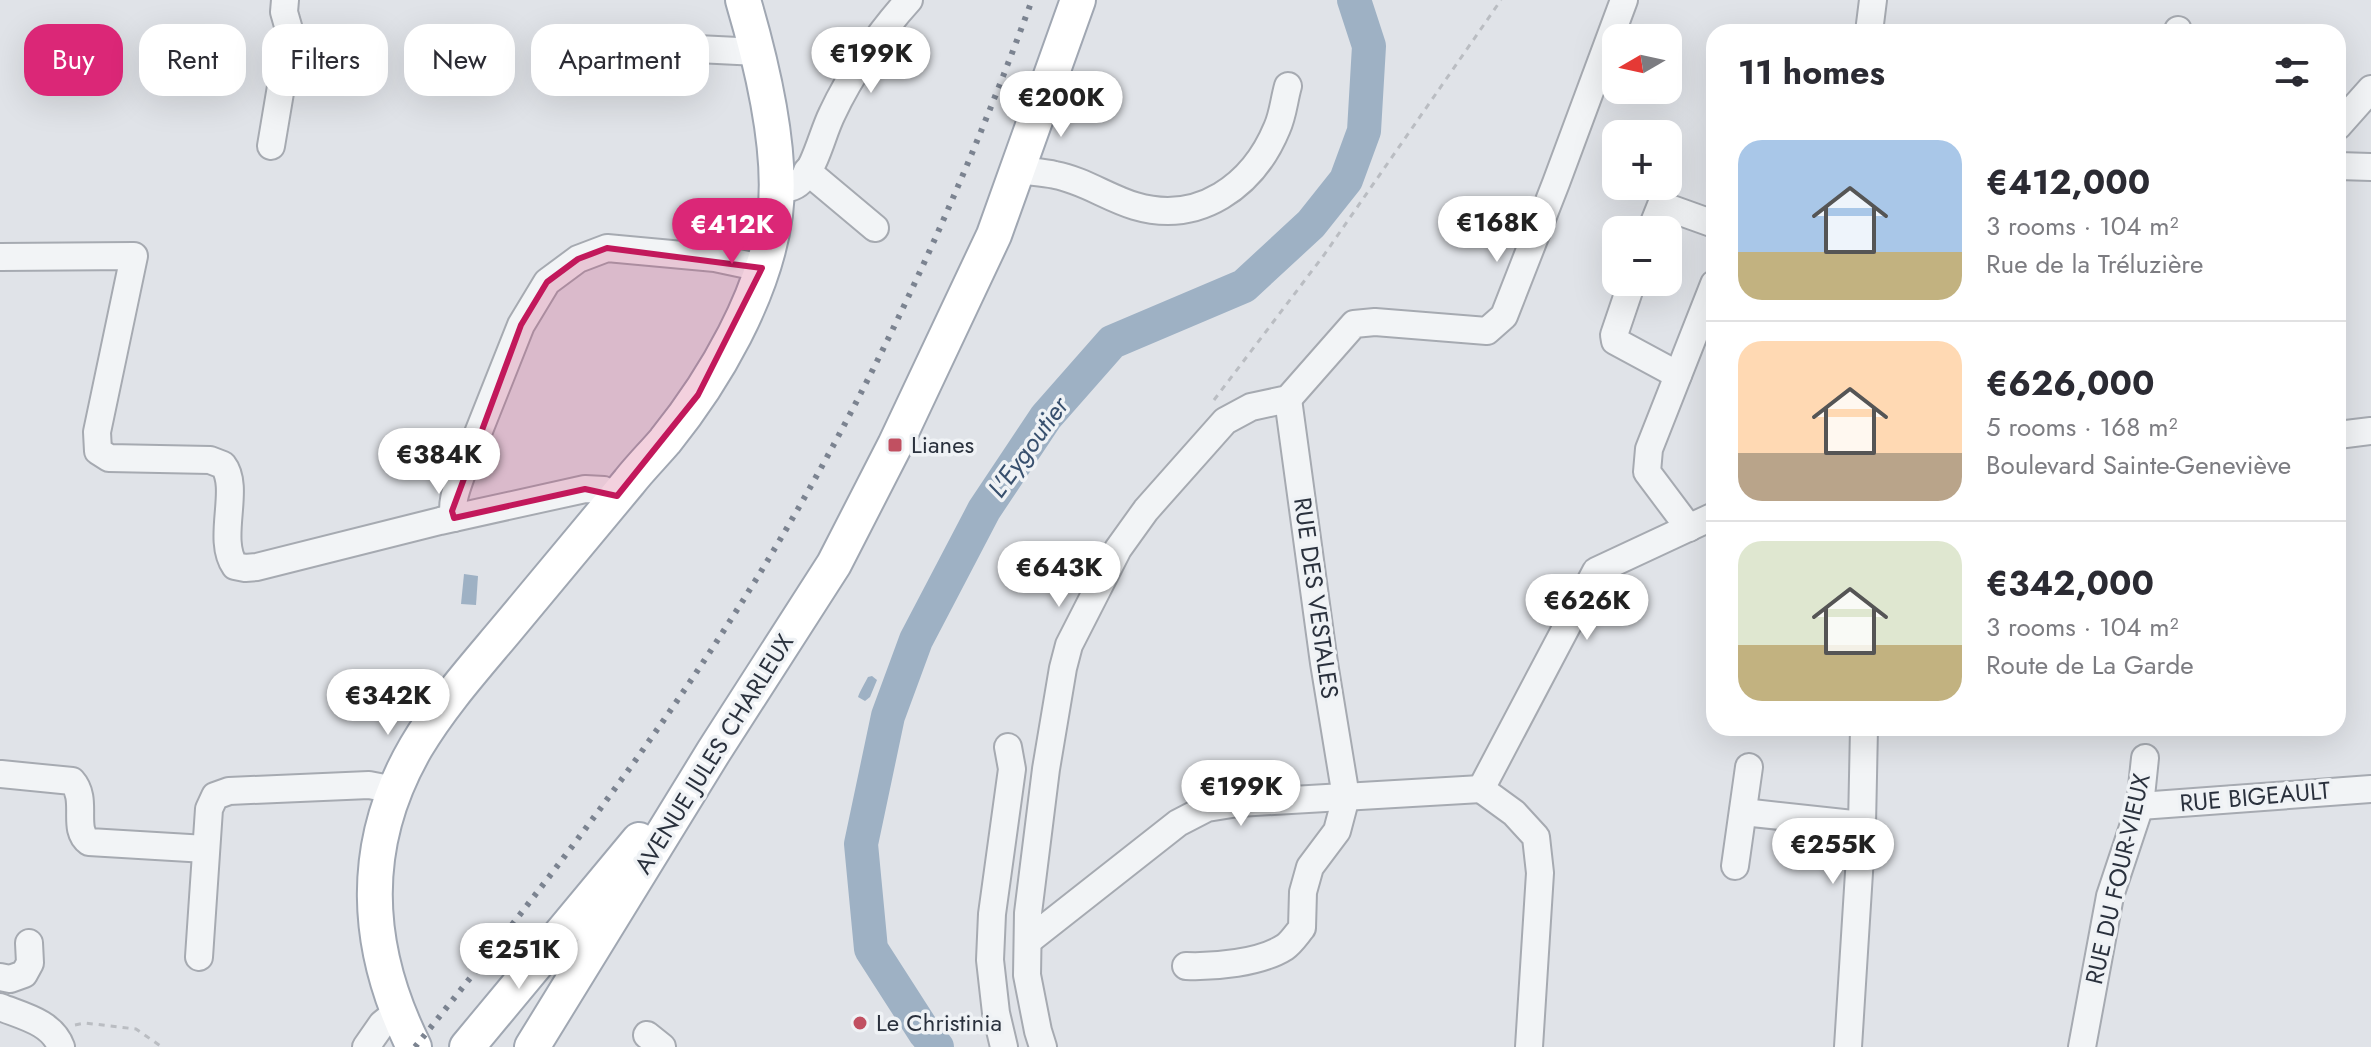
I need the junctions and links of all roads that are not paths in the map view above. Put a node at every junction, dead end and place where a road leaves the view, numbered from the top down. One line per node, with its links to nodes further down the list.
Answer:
1 (285, 0): 13 (street)
2 (743, 0): 9 (main road)
3 (1078, 0): 14 (main road, AVENUE JULES CHARLEUX)
4 (1624, 0): 27 (street)
5 (1873, 0): 7 (street)
6 (900, 4): 17 (street)
7 (1870, 24)
8 (709, 50): 9 (street)
9 (758, 52): 18 (main road)
10 (1288, 86): 14 (street)
11 (2371, 89): 12 (street)
12 (2346, 117)
13 (271, 146)
14 (1023, 158): 36 (main road, AVENUE JULES CHARLEUX)
15 (2346, 166): 16 (street)
16 (2371, 167)
17 (807, 171): 18 (street); 21 (street)
18 (777, 190): 23 (main road)
19 (1657, 216): 20 (street)
20 (1706, 221)
21 (875, 228)
22 (0, 257): 31 (street)
23 (762, 268): 30 (main road); 31 (street)
24 (1627, 296): 26 (street)
25 (1706, 304): 26 (street)
26 (1678, 375): 33 (street)
27 (1288, 399): 43 (street, RUE DES VESTALES); 49 (street)
28 (2371, 431): 29 (street)
29 (2346, 434)
30 (615, 499): 31 (street); 42 (main road)
31 (454, 518)
32 (1706, 520): 33 (street)
33 (1689, 528): 41 (street)
34 (1864, 736): 46 (street)
35 (1008, 747): 63 (street)
36 (714, 751): 53 (main road, AVENUE JULES CHARLEUX); 57 (main road)
37 (2145, 758): 44 (street, RUE DU FOUR-VIEUX)
38 (1749, 767): 45 (street)
39 (1, 774): 47 (street)
40 (2370, 788): 44 (street, RUE BIGEAULT)
41 (1481, 789): 43 (street); 65 (street)
42 (395, 790): 47 (street); 56 (main road)
43 (1346, 797): 49 (street); 52 (street)
44 (2140, 806): 67 (street, RUE DU FOUR-VIEUX)
45 (1743, 812): 46 (street); 48 (street)
46 (1862, 825): 66 (street)
47 (206, 849): 51 (street)
48 (1735, 866)
49 (1028, 941): 64 (street)
50 (29, 943): 54 (street)
51 (199, 957)
52 (1186, 966)
53 (576, 975): 61 (main road); 62 (main road, AVENUE JULES CHARLEUX)
54 (0, 977)
55 (0, 1007): 58 (street)
56 (398, 1011): 59 (street); 60 (main road)
57 (471, 1041)
58 (61, 1047)
59 (366, 1047)
60 (414, 1047)
61 (511, 1047)
62 (532, 1047)
63 (1004, 1047)
64 (1043, 1047)
65 (1529, 1047)
66 (1848, 1047)
67 (2082, 1047)

